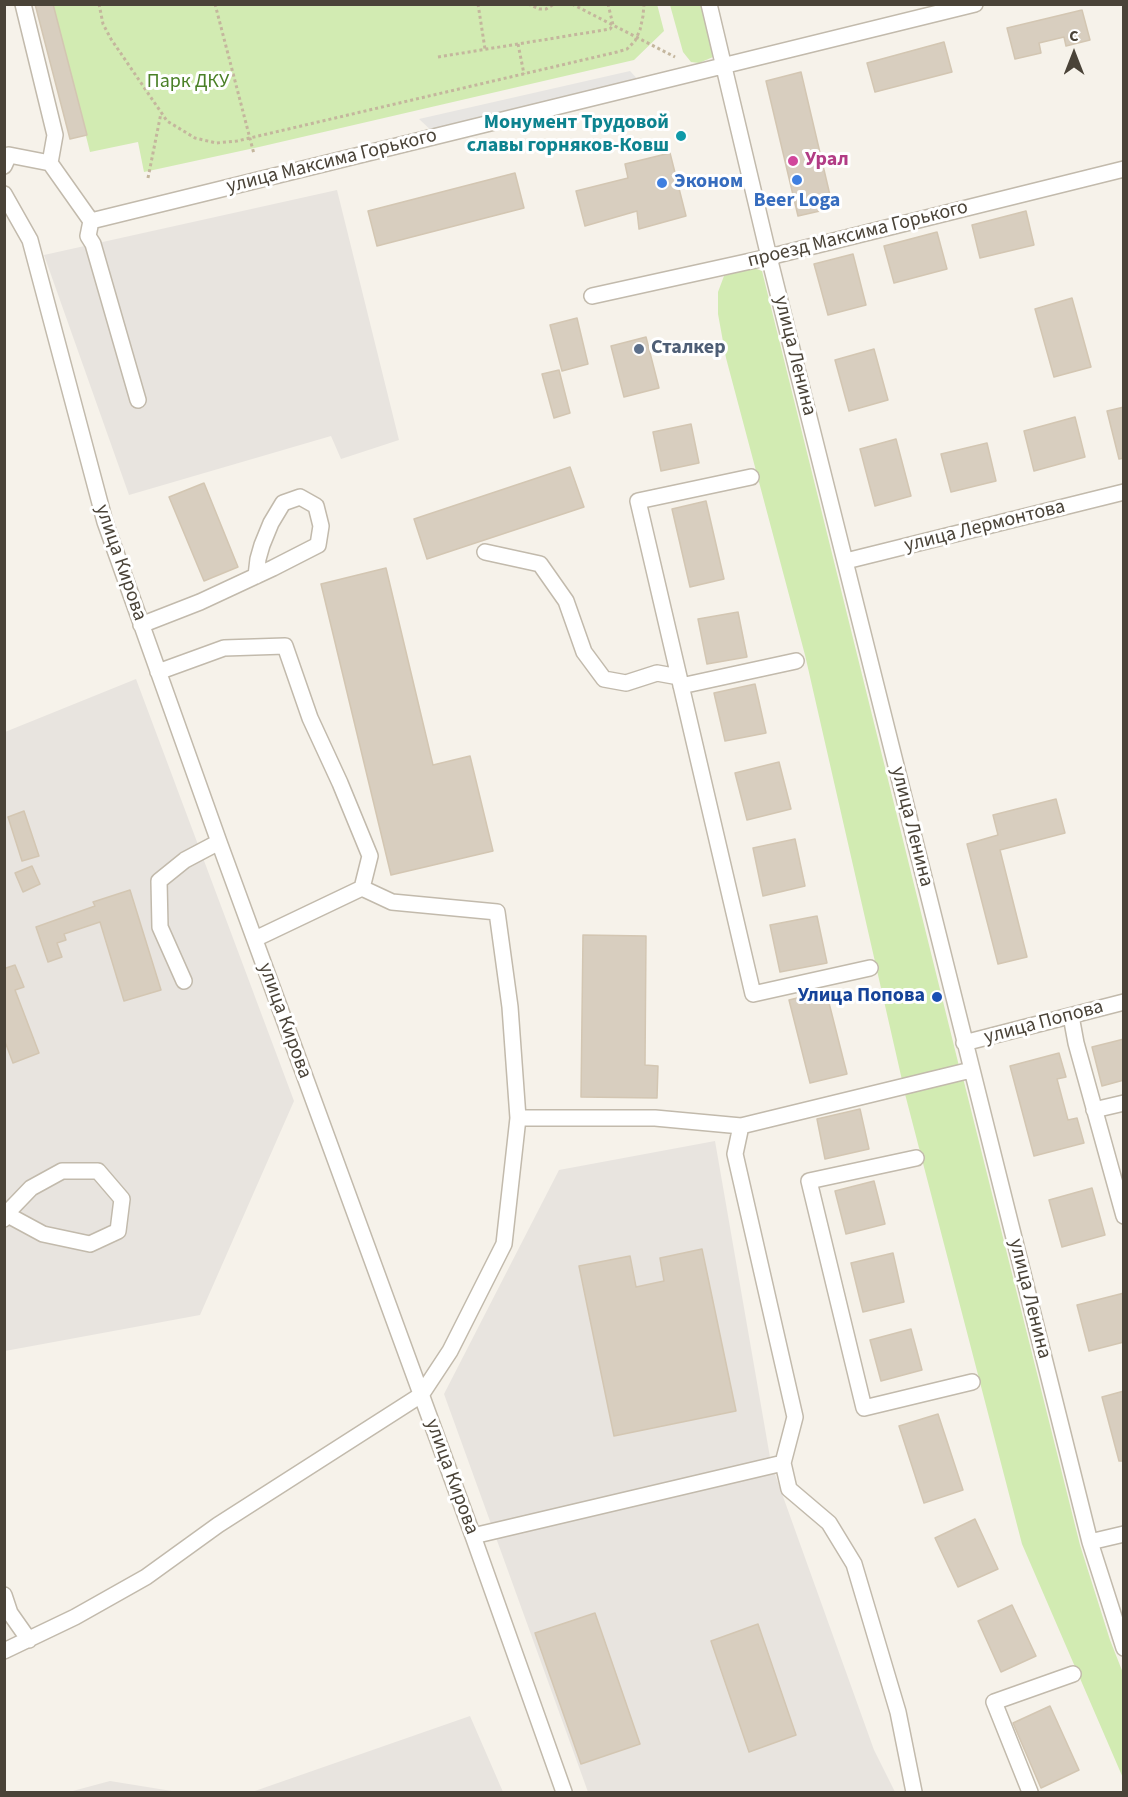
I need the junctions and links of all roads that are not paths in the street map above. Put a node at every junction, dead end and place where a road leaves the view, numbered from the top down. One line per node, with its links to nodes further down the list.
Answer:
1 (23, 4): 5 (street)
2 (709, 4): 4 (street, улица Ленина)
3 (975, 4): 4 (street, улица Максима Горького)
4 (723, 66): 9 (street, улица Максима Горького); 10 (street, улица Ленина)
5 (50, 163): 6 (street); 9 (street)
6 (4, 165)
7 (1124, 169): 10 (street, проезд Максима Горького)
8 (4, 194): 18 (street, улица Кирова)
9 (91, 221): 12 (street)
10 (769, 257): 11 (street, проезд Максима Горького); 16 (street, улица Ленина)
11 (592, 296)
12 (138, 400)
13 (751, 477): 21 (street)
14 (1124, 492): 16 (street, улица Лермонтова)
15 (484, 552): 21 (street)
16 (846, 561): 29 (street, улица Ленина)
17 (256, 576): 18 (street)
18 (141, 625): 20 (street, улица Кирова)
19 (796, 661): 21 (street)
20 (158, 672): 22 (street, улица Кирова); 23 (street)
21 (680, 681): 25 (street)
22 (219, 842): 24 (street, улица Кирова); 26 (street)
23 (362, 888): 24 (street); 33 (street)
24 (255, 939): 39 (street, улица Кирова)
25 (870, 968)
26 (184, 981)
27 (1124, 1002): 28 (street, улица Попова)
28 (1071, 1016): 29 (street, улица Попова); 32 (street)
29 (964, 1043): 30 (street, улица Ленина)
30 (971, 1070): 34 (street); 43 (street, улица Ленина)
31 (1124, 1102): 32 (street)
32 (1094, 1110): 37 (street)
33 (518, 1118): 34 (street); 39 (street)
34 (741, 1126): 40 (street)
35 (916, 1158): 38 (street)
36 (5, 1216): 36 (street)
37 (1124, 1216)
38 (972, 1382)
39 (421, 1395): 42 (street, улица Кирова); 45 (street)
40 (783, 1463): 42 (street); 50 (street)
41 (1124, 1534): 43 (street)
42 (473, 1536): 49 (street, улица Кирова)
43 (1090, 1542): 46 (street, улица Ленина)
44 (4, 1595): 45 (street)
45 (29, 1640): 47 (street)
46 (1123, 1645)
47 (4, 1651)
48 (1073, 1674): 51 (street)
49 (564, 1792)
50 (914, 1792)
51 (1030, 1792)

